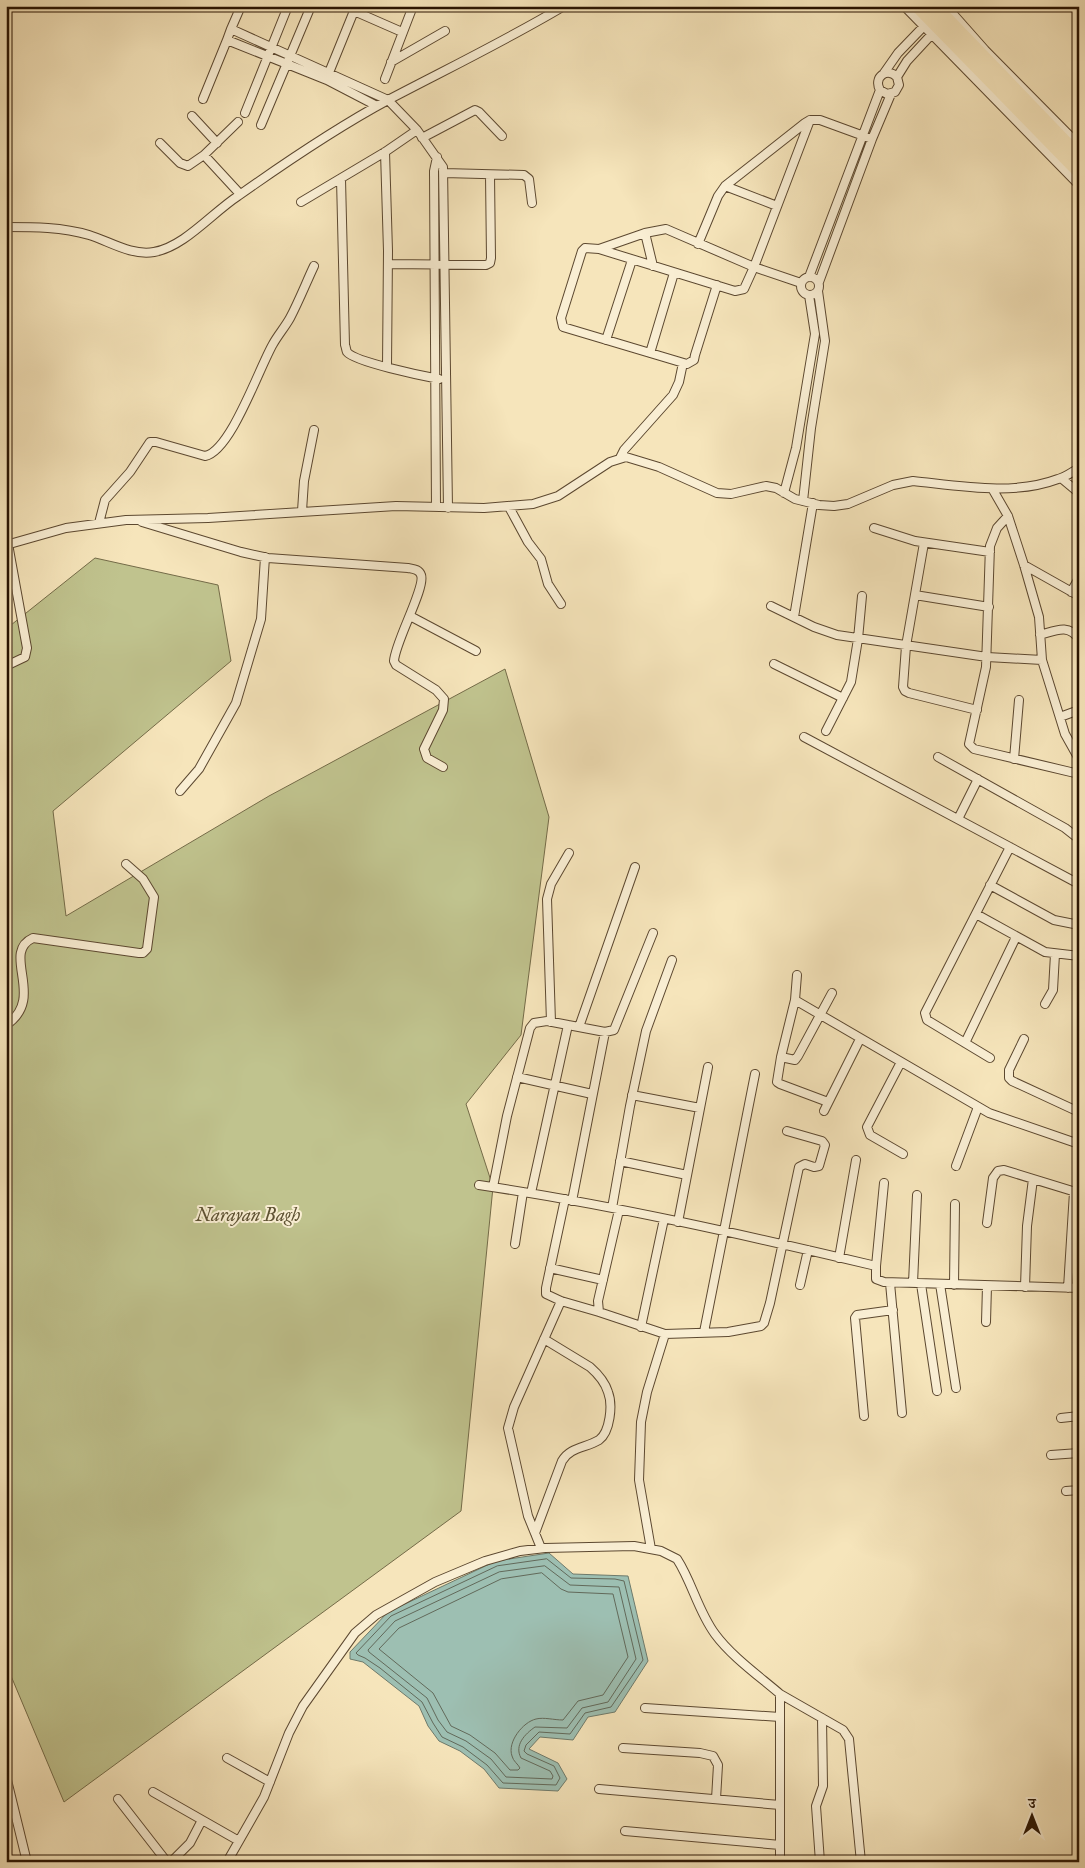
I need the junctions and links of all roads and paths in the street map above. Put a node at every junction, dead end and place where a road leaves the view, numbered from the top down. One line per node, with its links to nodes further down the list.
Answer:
1 (241, 6): 12 (street)
2 (288, 6): 17 (street)
3 (311, 6): 20 (street)
4 (413, 6): 14 (street)
5 (564, 6): 30 (street)
6 (904, 6): 11 (street)
7 (918, 6): 49 (highway)
8 (934, 6): 48 (highway)
9 (946, 6): 44 (street)
10 (355, 9): 14 (street); 24 (street)
11 (924, 26): 15 (street); 18 (street)
12 (231, 29): 16 (street); 17 (street)
13 (445, 31): 22 (street)
14 (402, 32): 22 (street)
15 (932, 34): 21 (street); 53 (street)
16 (227, 40): 19 (street); 29 (street)
17 (272, 47): 19 (street); 20 (street)
18 (898, 53): 21 (street); 23 (street)
19 (268, 55): 20 (street); 32 (street)
20 (289, 60): 24 (street); 36 (street)
21 (907, 61): 25 (street)
22 (391, 62): 26 (street)
23 (884, 73): 25 (street); 27 (street)
24 (328, 76): 30 (street); 31 (street)
25 (897, 78): 28 (street)
26 (385, 79)
27 (880, 90): 28 (street); 39 (street)
28 (891, 94): 41 (street)
29 (203, 99)
30 (388, 100): 31 (street); 37 (street)
31 (378, 106): 55 (street)
32 (245, 113)
33 (192, 116): 43 (street)
34 (810, 120): 39 (street); 54 (street); 60 (street)
35 (238, 122): 43 (street)
36 (261, 125)
37 (416, 130): 40 (street); 45 (street)
38 (502, 136): 40 (street)
39 (863, 136): 41 (street); 56 (street)
40 (422, 138): 47 (street)
41 (872, 139): 59 (street)
42 (160, 143): 46 (street)
43 (217, 143): 46 (street)
44 (1079, 145)
45 (385, 152): 52 (street); 66 (street)
46 (204, 155): 55 (street)
47 (437, 157): 50 (street); 67 (street)
48 (1079, 157)
49 (1079, 171)
50 (444, 174): 51 (street); 68 (street)
51 (490, 175): 58 (street); 68 (street)
52 (341, 179): 57 (street); 84 (street)
53 (1079, 185)
54 (725, 186): 60 (street); 63 (street)
55 (240, 194): 61 (street)
56 (839, 200): 59 (street); 73 (street)
57 (301, 202)
58 (532, 202)
59 (848, 203): 74 (street)
60 (776, 206): 71 (street)
61 (6, 227)
62 (645, 233): 63 (street); 64 (street); 70 (street)
63 (698, 244): 71 (street)
64 (598, 248): 65 (street); 81 (street)
65 (632, 260): 70 (street); 81 (street)
66 (388, 264): 67 (street); 84 (street)
67 (433, 264): 68 (street); 85 (street)
68 (444, 264): 87 (street)
69 (314, 266): 106 (street)
70 (653, 266): 72 (street)
71 (754, 266): 75 (street); 76 (street)
72 (674, 273): 76 (street); 82 (street)
73 (808, 277): 74 (street); 75 (street)
74 (818, 282): 77 (street)
75 (801, 283): 78 (street)
76 (717, 286): 83 (street)
77 (818, 291): 78 (street); 80 (street)
78 (809, 296): 79 (street)
79 (815, 334): 80 (street); 86 (street)
80 (825, 335): 88 (street)
81 (606, 340): 82 (street)
82 (650, 353): 83 (street)
83 (683, 363): 92 (street)
84 (387, 367): 85 (street)
85 (434, 378): 87 (street); 100 (street)
86 (808, 380): 88 (street); 89 (street)
87 (446, 381): 102 (street)
88 (818, 382): 90 (street)
89 (800, 425): 90 (street); 96 (street)
90 (811, 428): 98 (street)
91 (314, 430): 103 (street)
92 (620, 458): 96 (street); 101 (street)
93 (1079, 468): 94 (street)
94 (1060, 478): 95 (street); 97 (street)
95 (993, 490): 99 (street); 104 (street)
96 (784, 493): 98 (street)
97 (1079, 493)
98 (803, 501): 99 (street)
99 (813, 503): 122 (street)
100 (436, 507): 102 (street); 103 (street)
101 (509, 507): 102 (street); 118 (street)
102 (448, 508)
103 (302, 511): 105 (street)
104 (1008, 516): 110 (street); 112 (street)
105 (136, 520): 106 (street); 111 (street)
106 (99, 523): 109 (street)
107 (874, 528): 108 (street)
108 (924, 543): 110 (street); 115 (street)
109 (7, 544): 131 (street)
110 (990, 552): 120 (street)
111 (265, 557): 121 (street); 145 (street)
112 (1024, 565): 114 (street); 123 (street)
113 (1079, 578): 114 (street)
114 (1071, 592): 117 (street)
115 (915, 595): 120 (street); 126 (street)
116 (862, 596): 124 (street)
117 (1079, 596)
118 (561, 604)
119 (771, 606): 122 (street)
120 (988, 607): 128 (street)
121 (410, 616): 127 (street); 142 (street)
122 (794, 617): 124 (street)
123 (1040, 636): 125 (street); 129 (street)
124 (858, 639): 126 (street); 132 (street)
125 (1079, 639)
126 (906, 646): 128 (street); 134 (street)
127 (476, 651)
128 (987, 657): 129 (street); 134 (street)
129 (1042, 660): 136 (street)
130 (774, 664): 132 (street)
131 (6, 666)
132 (843, 698): 137 (street)
133 (1020, 700): 140 (street)
134 (977, 710): 140 (street)
135 (1079, 710): 136 (street)
136 (1060, 717): 141 (street)
137 (826, 731)
138 (804, 737): 146 (street)
139 (938, 756): 144 (street)
140 (1014, 759): 143 (street)
141 (1079, 759)
142 (443, 767)
143 (1079, 774)
144 (978, 779): 146 (street); 147 (street)
145 (180, 792)
146 (958, 819): 148 (street)
147 (1079, 839)
148 (1010, 847): 152 (street); 153 (street)
149 (569, 853): 166 (street)
150 (126, 864): 167 (street)
151 (635, 867): 169 (street)
152 (1079, 884)
153 (990, 886): 154 (street); 155 (street)
154 (976, 914): 157 (street); 173 (street)
155 (1079, 925)
156 (653, 933): 170 (street)
157 (1016, 937): 158 (street); 173 (street)
158 (1055, 954): 159 (street); 164 (street)
159 (1079, 956)
160 (672, 960): 182 (street)
161 (797, 975): 163 (street)
162 (832, 993): 165 (street)
163 (795, 1000): 165 (street); 174 (street)
164 (1045, 1004)
165 (820, 1015): 171 (street); 174 (street)
166 (551, 1022): 168 (street); 179 (street)
167 (6, 1025)
168 (568, 1025): 169 (street); 180 (street)
169 (579, 1027): 170 (street)
170 (605, 1032): 181 (street)
171 (860, 1038): 176 (street); 183 (street)
172 (1024, 1039): 187 (street)
173 (964, 1043): 175 (street)
174 (781, 1057): 183 (street)
175 (990, 1058)
176 (901, 1062): 184 (street); 190 (street)
177 (708, 1067): 185 (street)
178 (755, 1074): 208 (street)
179 (517, 1077): 180 (street); 198 (street)
180 (554, 1086): 181 (street); 199 (street)
181 (592, 1094): 202 (street)
182 (632, 1095): 185 (street); 191 (street)
183 (828, 1102): 186 (street)
184 (978, 1107): 189 (street); 193 (street)
185 (700, 1108): 194 (street)
186 (824, 1111)
187 (1079, 1112)
188 (787, 1131): 210 (street)
189 (1079, 1144)
190 (903, 1154)
191 (620, 1160): 194 (street); 204 (street)
192 (856, 1160): 212 (street)
193 (956, 1166)
194 (687, 1175): 206 (street)
195 (1033, 1179): 200 (street); 207 (street); 222 (street)
196 (884, 1183): 213 (street)
197 (480, 1185): 198 (street)
198 (493, 1187): 199 (street)
199 (527, 1192): 202 (street); 209 (street)
200 (1076, 1192): 223 (street)
201 (917, 1195): 217 (street)
202 (568, 1200): 204 (street); 214 (street)
203 (955, 1204): 219 (street)
204 (615, 1209): 205 (street); 215 (street)
205 (664, 1219): 206 (street); 229 (street)
206 (678, 1222): 208 (street)
207 (987, 1222)
208 (725, 1232): 210 (street); 230 (street)
209 (515, 1244)
210 (782, 1244): 211 (street); 230 (street)
211 (808, 1250): 212 (street); 220 (street)
212 (839, 1258): 213 (street)
213 (876, 1266): 216 (street)
214 (550, 1268): 215 (street); 225 (street)
215 (602, 1280): 227 (street)
216 (890, 1283): 217 (street); 226 (street)
217 (917, 1283): 218 (street); 234 (street)
218 (940, 1284): 219 (street); 233 (street)
219 (954, 1284): 221 (street)
220 (800, 1285)
221 (987, 1286): 222 (street); 228 (street)
222 (1025, 1287): 223 (street)
223 (1068, 1288): 224 (street)
224 (1079, 1288)
225 (561, 1301): 227 (street); 232 (street)
226 (892, 1310): 235 (street); 236 (street)
227 (599, 1312): 229 (street)
228 (986, 1322)
229 (641, 1327): 231 (street)
230 (704, 1332): 231 (street)
231 (665, 1334): 245 (street)
232 (544, 1339): 243 (street); 243 (street)
233 (956, 1388)
234 (937, 1391)
235 (902, 1413)
236 (864, 1416)
237 (1079, 1416): 238 (street)
238 (1061, 1418)
239 (1079, 1453): 240 (street)
240 (1051, 1455)
241 (1079, 1490): 242 (street)
242 (1066, 1491)
243 (535, 1533): 244 (street)
244 (541, 1548): 245 (street); 253 (street)
245 (651, 1549): 246 (street)
246 (780, 1694): 248 (street); 249 (street)
247 (646, 1708): 248 (street)
248 (780, 1717): 258 (street)
249 (822, 1718): 268 (street); 269 (street)
250 (623, 1748): 257 (street)
251 (227, 1758): 253 (street)
252 (6, 1776): 264 (street)
253 (270, 1782): 261 (street)
254 (599, 1790): 257 (street)
255 (153, 1792): 259 (street)
256 (118, 1799): 265 (street)
257 (716, 1800): 258 (street)
258 (780, 1805): 262 (street)
259 (202, 1820): 261 (street); 266 (street)
260 (625, 1832): 262 (street)
261 (239, 1841): 263 (street)
262 (780, 1845): 267 (street)
263 (231, 1860)
264 (26, 1862)
265 (167, 1862)
266 (171, 1862)
267 (780, 1862)
268 (820, 1862)
269 (861, 1862)

